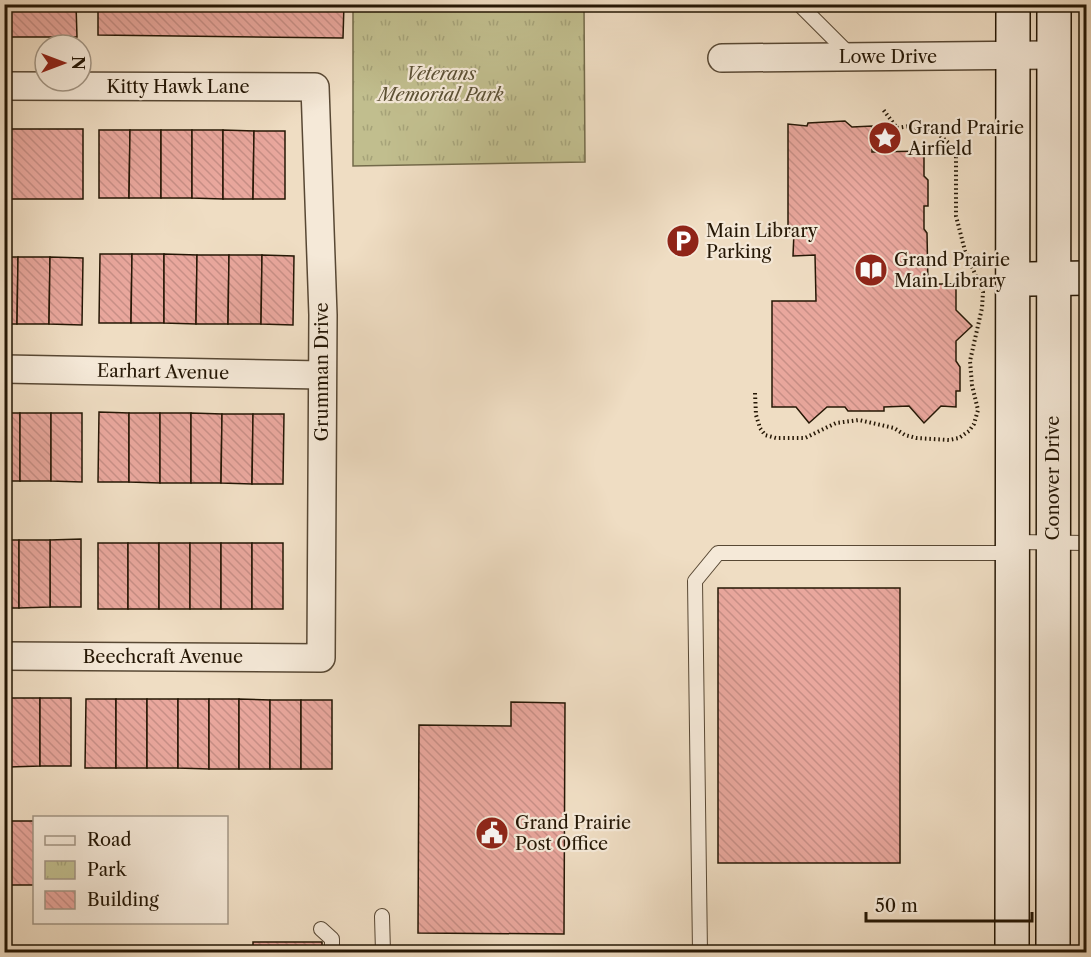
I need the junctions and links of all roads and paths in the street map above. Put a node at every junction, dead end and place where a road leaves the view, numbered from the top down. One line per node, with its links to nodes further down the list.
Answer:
1 (799, 4): 6 (lane)
2 (1013, 4): 5 (street)
3 (1054, 4): 4 (street, Conover Drive)
4 (1054, 55): 5 (street, Lowe Drive); 11 (street, Conover Drive)
5 (1013, 56): 6 (street, Lowe Drive); 13 (street)
6 (853, 57): 7 (street, Lowe Drive)
7 (722, 58)
8 (4, 86): 9 (street, Kitty Hawk Lane)
9 (315, 87): 15 (street, Grumman Drive)
10 (882, 108): 16 (path)
11 (1053, 278): 12 (street); 13 (street); 17 (street, Conover Drive)
12 (1086, 278)
13 (1013, 279): 19 (street)
14 (4, 369): 15 (street, Earhart Avenue)
15 (322, 375): 21 (street, Grumman Drive)
16 (755, 393)
17 (1053, 542): 18 (lane); 19 (lane); 28 (street, Conover Drive)
18 (1086, 543)
19 (1013, 548): 26 (lane); 27 (street)
20 (4, 656): 21 (street, Beechcraft Avenue)
21 (321, 658)
22 (382, 916): 25 (lane)
23 (321, 929): 24 (lane)
24 (332, 952)
25 (383, 952)
26 (700, 952)
27 (1012, 952)
28 (1053, 952)

